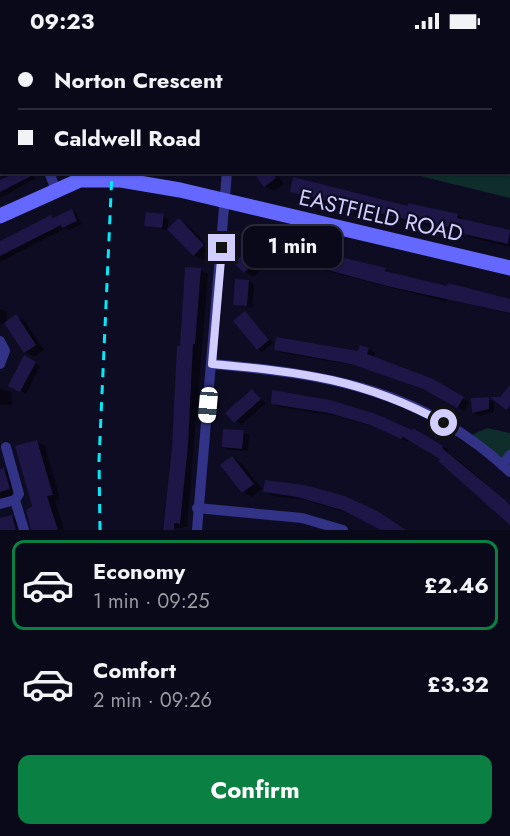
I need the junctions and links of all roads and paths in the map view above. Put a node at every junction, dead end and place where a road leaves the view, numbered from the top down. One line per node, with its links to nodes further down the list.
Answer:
1 (50, 174): 3 (street)
2 (227, 174): 4 (street)
3 (56, 190): 4 (street, EASTFIELD ROAD); 5 (street, EASTFIELD ROAD)
4 (226, 201): 6 (street, EASTFIELD ROAD); 9 (street)
5 (0, 216)
6 (510, 268)
7 (0, 341): 8 (street)
8 (0, 364)
9 (212, 364): 12 (street); 15 (street)
10 (6, 447): 13 (street)
11 (510, 455): 12 (street)
12 (506, 468)
13 (15, 500): 14 (street); 16 (street)
14 (0, 504)
15 (198, 508): 17 (street); 18 (street)
16 (24, 530)
17 (197, 530)
18 (343, 530)

